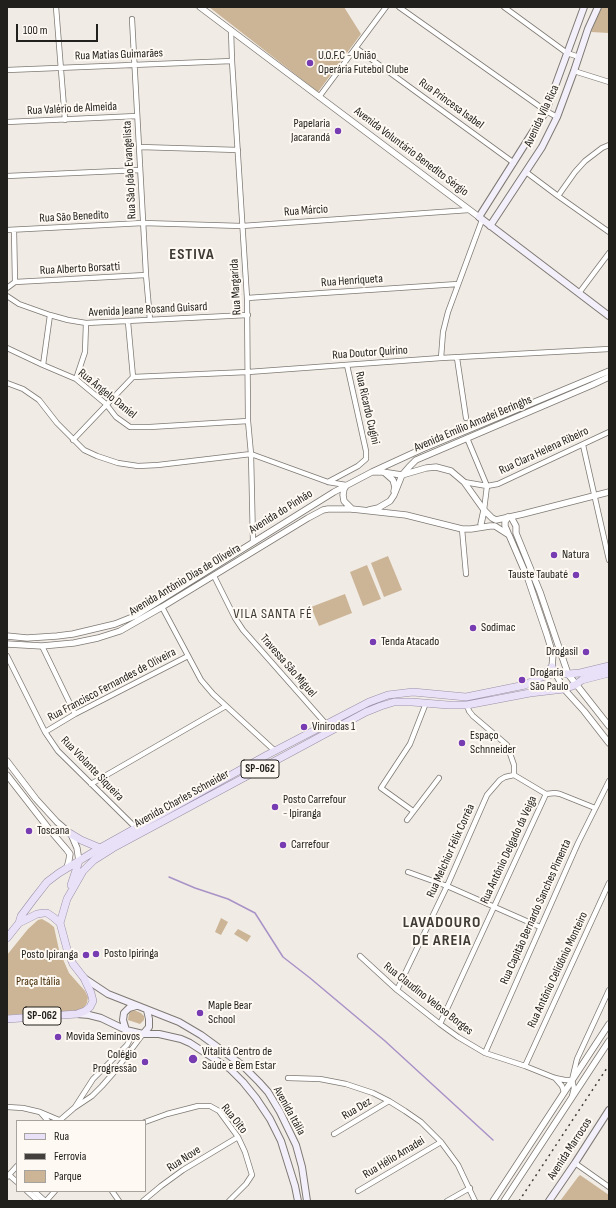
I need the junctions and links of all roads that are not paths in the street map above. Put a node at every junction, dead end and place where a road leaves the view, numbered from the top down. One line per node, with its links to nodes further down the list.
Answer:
1 (56, 7): 15 (street)
2 (200, 7): 9 (street, Avenida Voluntário Benedito Sérgio)
3 (386, 7): 10 (street)
4 (399, 7): 20 (street)
5 (504, 7): 11 (street)
6 (584, 7): 11 (main road, Avenida Vila Rica)
7 (598, 7): 12 (main road, Avenida Vila Rica)
8 (132, 19): 14 (street, Rua São João Evangelista)
9 (231, 30): 13 (street, Rua Margarida); 19 (street, Avenida Voluntário Benedito Sérgio)
10 (356, 48): 19 (street); 28 (street, Rua Princesa Isabel)
11 (567, 53): 12 (street); 20 (main road, Avenida Vila Rica)
12 (579, 57): 17 (main road, Avenida Vila Rica)
13 (232, 61): 14 (street, Rua Matias Guimarães); 27 (street, Rua Margarida)
14 (135, 64): 15 (street, Rua Matias Guimarães); 21 (street, Rua São João Evangelista)
15 (61, 67): 16 (street, Rua Matias Guimarães); 23 (street)
16 (7, 70)
17 (574, 71): 18 (street); 22 (main road, Avenida Vila Rica)
18 (609, 81)
19 (320, 97): 33 (street, Avenida Voluntário Benedito Sérgio)
20 (546, 111): 22 (street); 28 (main road, Avenida Vila Rica)
21 (137, 116): 23 (street, Rua Valério de Almeida); 26 (street, Rua São João Evangelista)
22 (557, 117): 30 (main road, Avenida Vila Rica)
23 (65, 120): 24 (street, Rua Valério de Almeida)
24 (7, 122)
25 (609, 144): 32 (street)
26 (140, 148): 27 (street); 29 (street, Rua São João Evangelista)
27 (238, 150): 36 (street, Rua Margarida)
28 (514, 163): 34 (main road, Avenida Vila Rica)
29 (140, 170): 31 (street); 35 (street, Rua São João Evangelista)
30 (526, 172): 32 (street); 37 (main road, Avenida Vila Rica)
31 (7, 176)
32 (558, 196): 40 (street)
33 (469, 210): 34 (street, Avenida Voluntário Benedito Sérgio); 36 (street, Rua Márcio)
34 (481, 219): 37 (main road, Avenida Voluntário Benedito Sérgio); 44 (street)
35 (143, 223): 36 (street, Rua Márcio); 39 (street, Rua São Benedito); 42 (street, Rua São João Evangelista)
36 (242, 226): 48 (street, Rua Margarida)
37 (490, 226): 46 (main road, Avenida Voluntário Benedito Sérgio)
38 (7, 230): 39 (street, Rua São Benedito)
39 (14, 230): 43 (street)
40 (609, 232)
41 (609, 254): 46 (street)
42 (146, 275): 43 (street, Rua Alberto Borsatti); 52 (street, Rua São João Evangelista)
43 (15, 282): 45 (street)
44 (458, 284): 48 (street, Rua Henriqueta); 57 (street)
45 (7, 288)
46 (579, 293): 51 (main road, Avenida Voluntário Benedito Sérgio)
47 (7, 296): 49 (street, Avenida Jeane Rosand Guisard)
48 (247, 298): 50 (street, Rua Margarida)
49 (50, 315): 54 (street, Avenida Jeane Rosand Guisard); 59 (street)
50 (248, 315): 52 (street, Avenida Jeane Rosand Guisard); 62 (street, Rua Margarida)
51 (609, 316)
52 (150, 320): 53 (street, Avenida Jeane Rosand Guisard)
53 (128, 322): 54 (street, Avenida Jeane Rosand Guisard); 63 (street)
54 (86, 323): 65 (street)
55 (7, 348): 59 (street, Rua Ângelo Daniel)
56 (609, 349): 58 (street, Rua Doutor Quirino)
57 (441, 358): 58 (street, Rua Doutor Quirino); 60 (street, Rua Doutor Quirino)
58 (457, 358): 68 (street)
59 (43, 365): 65 (street, Rua Ângelo Daniel)
60 (347, 365): 62 (street, Rua Doutor Quirino); 78 (street, Rua Ricardo Cugini)
61 (609, 371): 75 (street)
62 (248, 372): 63 (street, Rua Doutor Quirino); 69 (street, Rua Margarida)
63 (133, 377): 67 (street)
64 (609, 377): 71 (street, Avenida Emílio Amadei Beringhs)
65 (76, 379): 67 (street, Rua Ângelo Daniel)
66 (7, 383): 72 (street)
67 (106, 404): 69 (street, Rua Ângelo Daniel); 72 (street)
68 (466, 418)
69 (248, 421): 74 (street, Rua Margarida)
70 (609, 432): 73 (street, Rua Clara Helena Ribeiro)
71 (467, 438): 77 (street, Avenida Emílio Amadei Beringhs); 81 (street)
72 (73, 440): 74 (street)
73 (583, 445): 81 (street, Rua Clara Helena Ribeiro); 84 (street)
74 (251, 454): 78 (street); 92 (street, Rua Margarida)
75 (372, 472): 76 (street); 80 (street)
76 (382, 472): 77 (street); 83 (street)
77 (402, 475): 79 (street); 83 (street, Avenida Emílio Amadei Beringhs)
78 (328, 482): 80 (street)
79 (464, 482): 81 (street); 86 (street)
80 (346, 485): 85 (street); 92 (street, Avenida do Pinhão)
81 (487, 486): 86 (street)
82 (609, 492): 84 (street)
83 (394, 495): 87 (street, Avenida Emílio Amadei Beringhs)
84 (595, 495): 88 (street); 93 (street)
85 (352, 509): 87 (street, Avenida Antônio Dias de Oliveira); 95 (street, Avenida Antônio Dias de Oliveira)
86 (484, 510): 88 (street); 89 (street)
87 (364, 511): 90 (street, Avenida Antônio Dias de Oliveira)
88 (510, 517): 91 (street); 105 (street)
89 (482, 527): 90 (street, Avenida Antônio Dias de Oliveira); 91 (street, Avenida Antônio Dias de Oliveira)
90 (462, 529): 94 (street)
91 (509, 535): 103 (street)
92 (253, 542): 97 (street, Avenida do Pinhão)
93 (609, 560)
94 (466, 574)
95 (214, 576): 96 (street, Avenida Antônio Dias de Oliveira); 114 (street, Travessa São Miguel)
96 (162, 607): 99 (street, Avenida Antônio Dias de Oliveira); 101 (street)
97 (7, 636)
98 (7, 644): 99 (street, Avenida Antônio Dias de Oliveira)
99 (42, 646): 113 (street)
100 (7, 656): 116 (street, Rua Violante Siqueira)
101 (188, 656): 112 (street); 113 (street, Rua Francisco Fernandes de Oliveira)
102 (609, 666): 105 (main road, Avenida Charles Schneider / SP-062)
103 (554, 670): 105 (main road, Avenida Charles Schneider / SP-062); 106 (main road, Avenida Charles Schneider / SP-062); 108 (street)
104 (609, 673): 107 (main road, Avenida Charles Schneider / SP-062)
105 (568, 674): 107 (street)
106 (539, 678): 109 (main road); 114 (main road, Avenida Charles Schneider / SP-062)
107 (576, 685): 108 (main road, Avenida Charles Schneider / SP-062); 115 (street)
108 (564, 689): 109 (main road, Avenida Charles Schneider / SP-062); 117 (street)
109 (544, 692): 111 (main road, Avenida Charles Schneider / SP-062)
110 (426, 703): 111 (main road, Avenida Charles Schneider / SP-062); 129 (street); 141 (main road, Avenida Charles Schneider / SP-062)
111 (467, 705): 122 (street)
112 (226, 706): 120 (street); 126 (street)
113 (75, 714): 116 (street, Rua Francisco Fernandes de Oliveira)
114 (326, 724): 120 (main road, Avenida Charles Schneider / SP-062)
115 (609, 726)
116 (45, 732): 126 (street, Rua Violante Siqueira)
117 (601, 732): 118 (street); 119 (street)
118 (609, 732)
119 (609, 743)
120 (275, 751): 132 (main road, Avenida Charles Schneider / SP-062)
121 (7, 762): 131 (street)
122 (514, 775): 127 (street); 140 (street, Rua Melchior Félix Corrêa)
123 (7, 776): 133 (street)
124 (439, 778): 129 (street)
125 (609, 781): 128 (street, Rua Capitão Bernardo Sanches Pimenta)
126 (91, 784): 132 (street, Rua Violante Siqueira)
127 (546, 794): 128 (street); 142 (street, Rua Antônio Delgado da Veiga)
128 (595, 808): 145 (street, Rua Capitão Bernardo Sanches Pimenta)
129 (413, 811): 130 (street)
130 (407, 820)
131 (57, 822): 133 (street); 134 (street)
132 (136, 828): 135 (main road, Avenida Charles Schneider / SP-062)
133 (49, 829): 137 (street)
134 (70, 834): 135 (main road); 136 (street)
135 (100, 848): 136 (main road, Avenida Charles Schneider / SP-062)
136 (79, 861): 137 (main road, Avenida Charles Schneider / SP-062); 141 (main road)
137 (67, 868): 143 (main road, Avenida Charles Schneider / SP-062)
138 (408, 872): 140 (street)
139 (609, 883): 161 (street, Rua Antônio Celidônio Monteiro)
140 (446, 886): 142 (street); 149 (street, Rua Melchior Félix Corrêa)
141 (67, 898): 144 (main road, Avenida Charles Schneider / SP-062)
142 (494, 907): 145 (street); 155 (street, Rua Antônio Delgado da Veiga)
143 (19, 923): 144 (main road, SP-062); 146 (main road, Avenida Charles Schneider / SP-062)
144 (60, 924): 148 (main road, SP-062)
145 (540, 928): 160 (street, Rua Capitão Bernardo Sanches Pimenta)
146 (7, 938)
147 (360, 956): 149 (street, Rua Claudino Veloso Borges)
148 (84, 978): 151 (main road, Avenida Itália); 153 (main road, SP-062)
149 (397, 990): 155 (street, Rua Claudino Veloso Borges)
150 (609, 990): 164 (street)
151 (136, 1006): 152 (main road, Avenida Itália); 157 (main road)
152 (147, 1010): 158 (main road); 193 (main road, Avenida Itália)
153 (78, 1014): 154 (main road, SP-062); 157 (main road)
154 (7, 1019)
155 (440, 1024): 160 (street, Rua Claudino Veloso Borges)
156 (609, 1024): 164 (street)
157 (126, 1030): 158 (main road); 168 (street)
158 (143, 1034): 168 (street); 192 (main road, Avenida Itália)
159 (609, 1041): 166 (street)
160 (485, 1053): 161 (street, Rua Claudino Veloso Borges)
161 (525, 1066): 163 (street, Rua Claudino Veloso Borges)
162 (288, 1078): 167 (street)
163 (555, 1078): 164 (street, Rua Claudino Veloso Borges); 165 (street)
164 (572, 1080): 165 (street); 166 (street)
165 (564, 1092): 196 (street)
166 (572, 1096): 197 (street)
167 (389, 1101): 176 (street, Rua Dez); 178 (street)
168 (74, 1108): 174 (street)
169 (8, 1109): 171 (street)
170 (609, 1110): 179 (main road, Avenida Marrocos)
171 (40, 1112): 172 (street); 173 (street)
172 (47, 1120)
173 (57, 1120)
174 (60, 1120)
175 (146, 1122): 177 (street, Rua Oito)
176 (334, 1134)
177 (238, 1137): 190 (street, Rua Nove); 191 (street, Rua Oito)
178 (440, 1142): 181 (street); 186 (street, Rua Hélio Amadei)
179 (575, 1163): 180 (street); 198 (main road, Avenida Marrocos)
180 (609, 1187)
181 (470, 1188): 194 (street); 195 (street)
182 (28, 1192): 187 (street)
183 (35, 1192): 188 (street)
184 (54, 1192): 188 (street)
185 (113, 1192): 189 (street)
186 (358, 1192)
187 (38, 1201)
188 (46, 1201)
189 (119, 1201)
190 (144, 1201)
191 (228, 1201)
192 (298, 1201)
193 (307, 1201)
194 (447, 1201)
195 (475, 1201)
196 (493, 1201)
197 (504, 1201)
198 (549, 1201)

